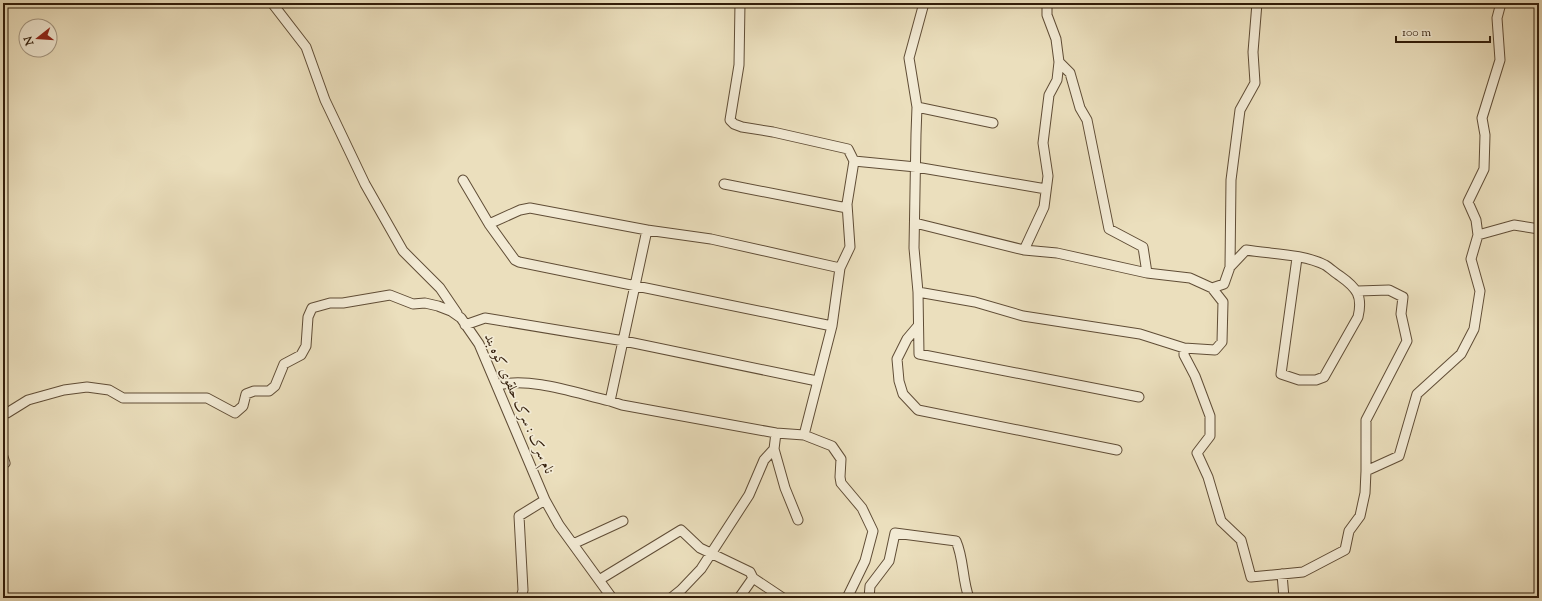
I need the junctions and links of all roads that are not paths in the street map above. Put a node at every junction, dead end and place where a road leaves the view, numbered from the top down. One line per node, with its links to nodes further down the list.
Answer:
1 (272, 3): 30 (street)
2 (740, 3): 10 (street)
3 (924, 3): 8 (street)
4 (1047, 3): 7 (street)
5 (1257, 3): 23 (street)
6 (1501, 3): 20 (street)
7 (1060, 62): 14 (street); 25 (street)
8 (917, 107): 9 (street); 11 (street)
9 (993, 123)
10 (854, 160): 11 (street); 15 (street)
11 (916, 167): 14 (street); 16 (street)
12 (462, 180): 17 (street)
13 (724, 184): 15 (street)
14 (1046, 189): 21 (street)
15 (847, 208): 24 (street)
16 (915, 223): 21 (street); 29 (street)
17 (489, 224): 19 (street); 26 (street)
18 (1539, 229): 20 (street)
19 (647, 230): 24 (street); 26 (street)
20 (1478, 235): 46 (street)
21 (1024, 250): 25 (street)
22 (1297, 258): 23 (street); 28 (street); 28 (street)
23 (1230, 267): 27 (street)
24 (840, 268): 31 (street)
25 (1148, 273): 27 (street)
26 (635, 285): 31 (street); 33 (street)
27 (1212, 288): 34 (street)
28 (1358, 291): 46 (street)
29 (918, 292): 32 (street); 34 (street)
30 (463, 321): 33 (street); 36 (street, نام سرک : سرک حلقوی کوه بند); 39 (street, نام سرک : سرک حلقوی کوه بند)
31 (832, 326): 35 (street)
32 (918, 326): 37 (street); 43 (street)
33 (624, 341): 35 (street); 38 (street)
34 (1184, 348): 52 (street)
35 (817, 381): 41 (street)
36 (497, 384): 38 (street); 47 (street, نام سرک : سرک حلقوی کوه بند)
37 (1139, 397)
38 (610, 401): 40 (street)
39 (3, 414)
40 (776, 433): 41 (street); 42 (street)
41 (804, 435): 60 (street)
42 (774, 449): 48 (street); 51 (street)
43 (1116, 450)
44 (3, 457): 45 (street)
45 (3, 464)
46 (1366, 471): 52 (street)
47 (545, 500): 50 (street, نام سرک : سرک حلقوی کوه بند); 55 (street)
48 (798, 520)
49 (623, 521): 50 (street)
50 (573, 544): 54 (street, نام سرک : سرک حلقوی کوه بند)
51 (711, 554): 53 (street); 54 (street); 57 (street)
52 (1282, 574): 63 (street)
53 (753, 578): 58 (street); 59 (street)
54 (599, 580): 56 (street, نام سرک : سرک حلقوی کوه بند)
55 (521, 598)
56 (612, 598)
57 (671, 598)
58 (739, 598)
59 (783, 598)
60 (847, 598)
61 (869, 598): 62 (street)
62 (969, 598)
63 (1284, 598)

